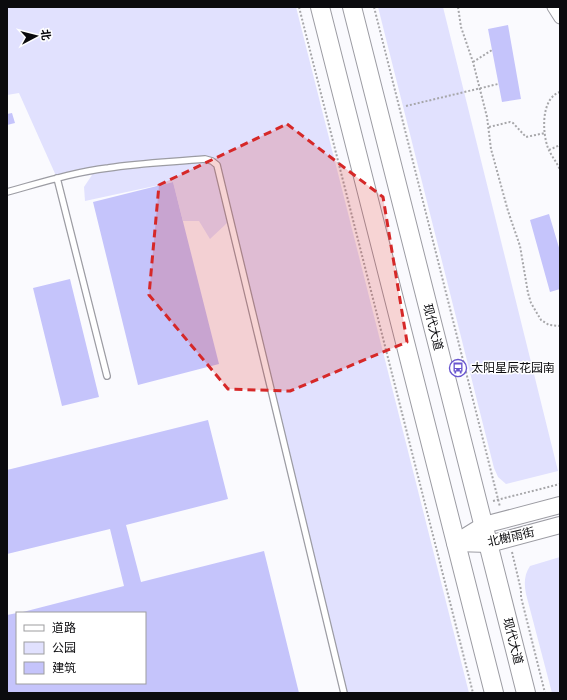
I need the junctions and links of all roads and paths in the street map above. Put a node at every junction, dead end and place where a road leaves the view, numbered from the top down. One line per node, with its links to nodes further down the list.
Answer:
1 (299, 7): 28 (path)
2 (320, 7): 27 (main road)
3 (352, 7): 25 (main road, 现代大道)
4 (374, 7): 24 (path)
5 (458, 7): 9 (path)
6 (553, 7): 7 (street)
7 (560, 18)
8 (492, 50): 9 (path)
9 (473, 62): 11 (path)
10 (498, 84): 11 (path)
11 (479, 88): 13 (path); 14 (path)
12 (560, 92): 15 (path)
13 (406, 106)
14 (489, 127): 15 (path); 21 (path)
15 (545, 133): 17 (path)
16 (560, 145): 17 (path)
17 (549, 150): 18 (path)
18 (560, 170)
19 (57, 178): 20 (lane); 22 (lane); 35 (lane)
20 (7, 192)
21 (560, 326)
22 (107, 376)
23 (560, 484): 24 (path)
24 (498, 499): 25 (path); 29 (path)
25 (479, 504): 30 (main road, 现代大道)
26 (560, 505): 29 (main road, 北榭雨街)
27 (448, 513): 28 (path); 33 (main road)
28 (429, 518): 36 (path)
29 (503, 520): 30 (main road, 北榭雨街)
30 (484, 525): 33 (main road, 北榭雨街); 34 (main road, 现代大道)
31 (560, 525): 32 (main road, 北榭雨街)
32 (508, 539): 34 (main road, 北榭雨街); 39 (path)
33 (455, 543): 34 (main road, 北榭雨街); 37 (main road)
34 (489, 544): 38 (main road, 现代大道)
35 (344, 693)
36 (473, 693)
37 (494, 693)
38 (526, 693)
39 (545, 693)

